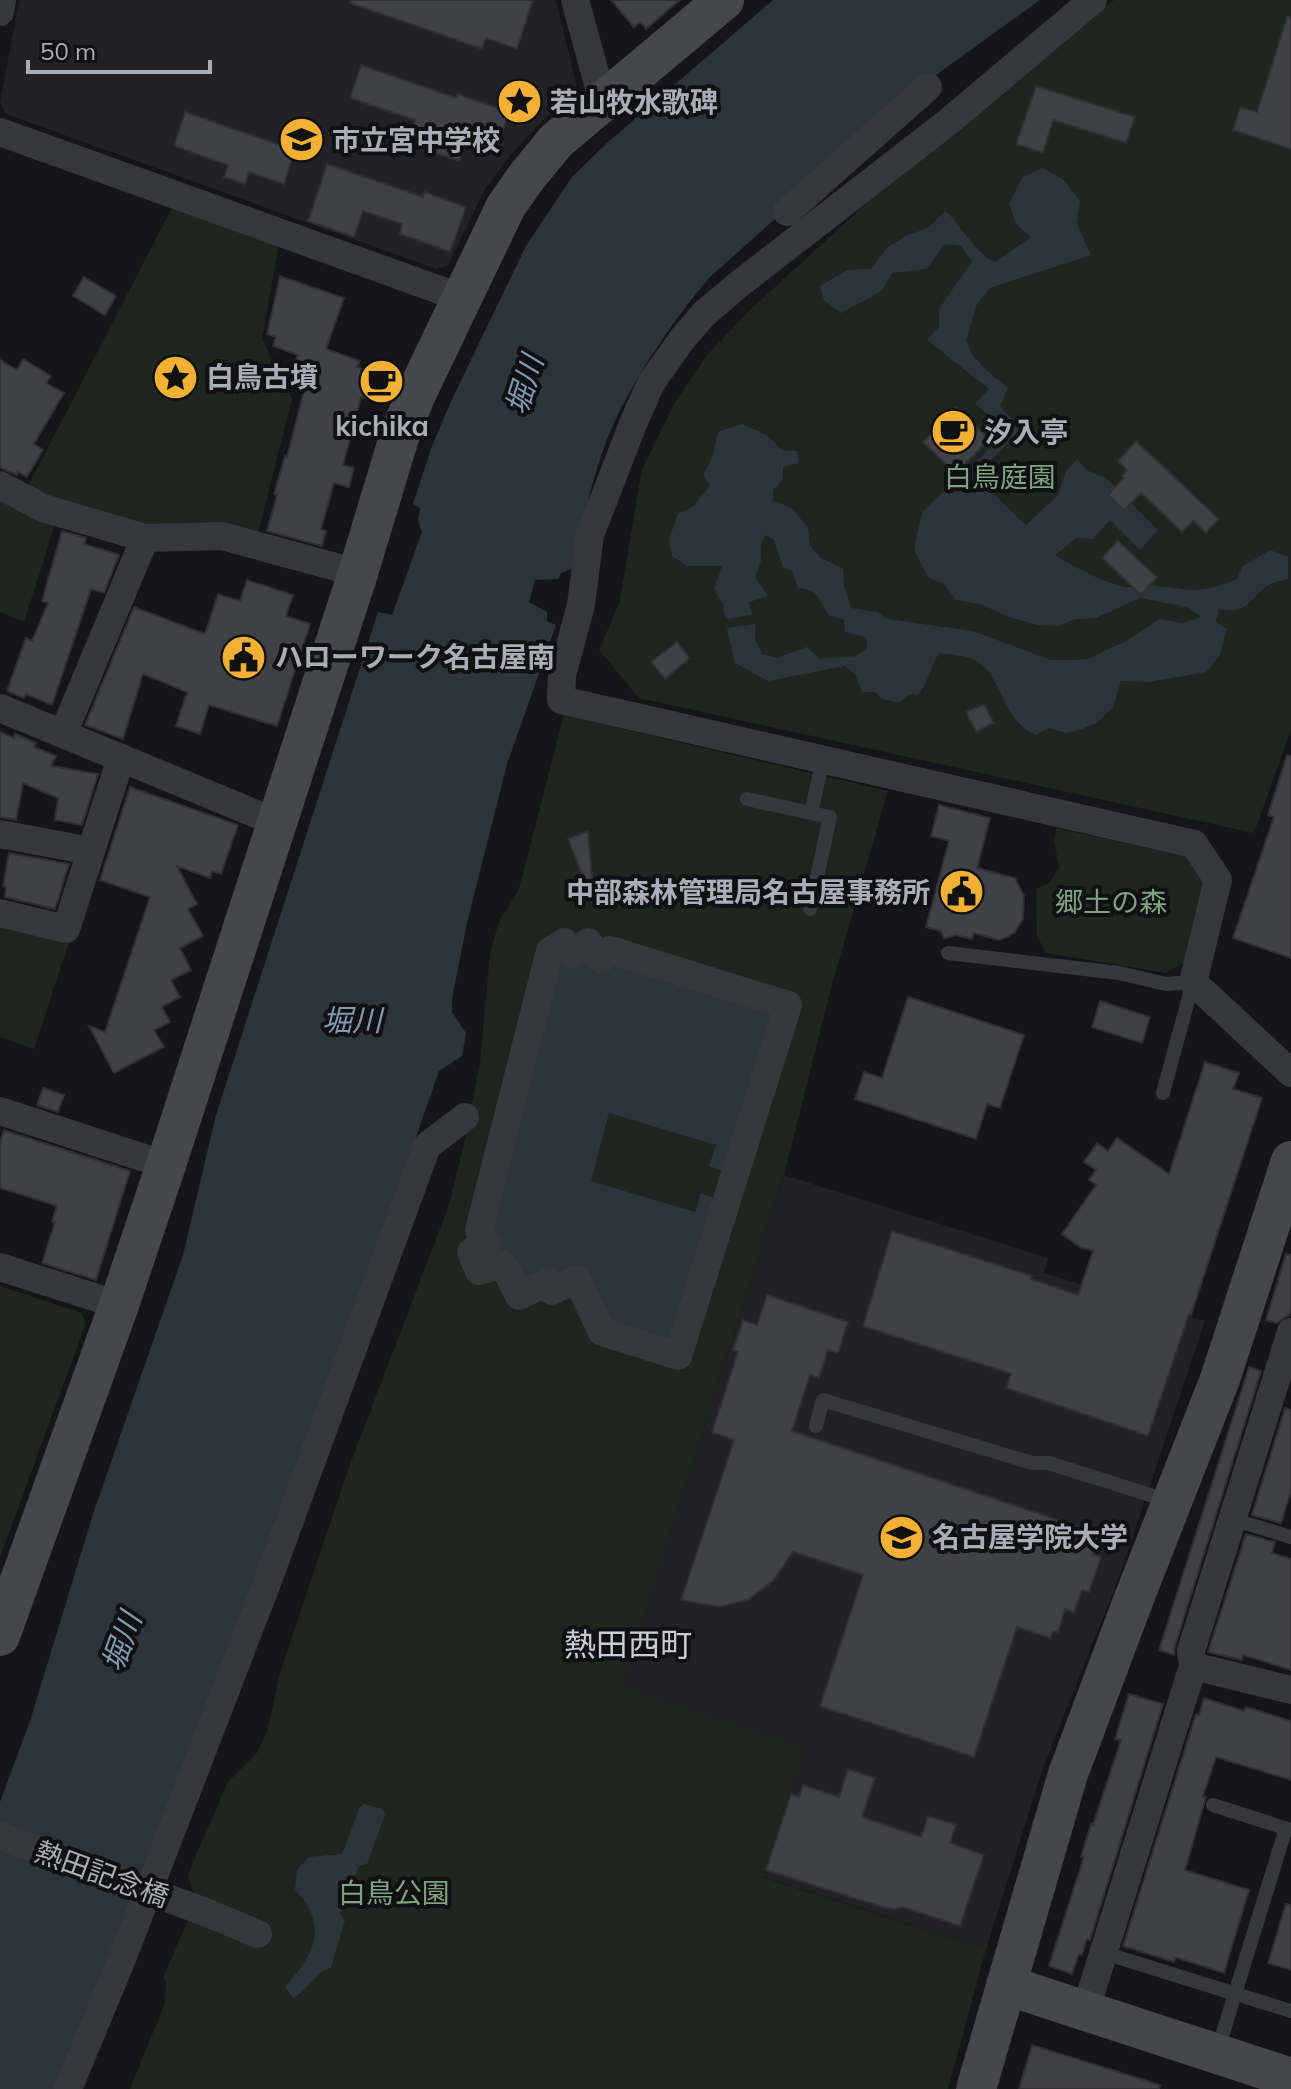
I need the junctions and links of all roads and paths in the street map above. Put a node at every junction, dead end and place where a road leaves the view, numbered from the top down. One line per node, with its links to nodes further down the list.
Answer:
1 (2, 0): 5 (street)
2 (575, 0): 7 (street)
3 (724, 0): 7 (street)
4 (1093, 0): 17 (street)
5 (0, 12)
6 (928, 87): 9 (street)
7 (603, 102): 10 (street)
8 (0, 132): 10 (street)
9 (787, 212)
10 (462, 298): 13 (street)
11 (0, 485): 12 (street)
12 (145, 538): 13 (street); 15 (street)
13 (358, 573): 20 (street)
14 (0, 708): 15 (street)
15 (63, 734): 16 (street)
16 (121, 758): 20 (street); 22 (street)
17 (823, 759): 19 (lane); 26 (street)
18 (747, 799): 19 (lane)
19 (811, 813): 23 (lane)
20 (278, 823): 32 (street)
21 (0, 834): 22 (street)
22 (91, 851): 24 (street)
23 (810, 909)
24 (0, 913)
25 (948, 953): 26 (lane)
26 (1193, 982): 27 (street); 28 (lane)
27 (1291, 1073)
28 (1163, 1093)
29 (0, 1111): 32 (street)
30 (465, 1117): 48 (street)
31 (1291, 1161): 39 (street)
32 (166, 1165): 35 (street)
33 (495, 1165): 33 (street)
34 (0, 1267): 35 (street)
35 (119, 1305): 42 (street)
36 (1291, 1332): 37 (street)
37 (1286, 1364): 40 (street)
38 (816, 1426): 39 (lane)
39 (1173, 1502): 51 (street)
40 (1232, 1519): 41 (lane); 43 (street)
41 (1291, 1537)
42 (0, 1636)
43 (1193, 1666): 44 (street); 50 (street)
44 (1291, 1690)
45 (1213, 1805): 46 (lane)
46 (1289, 1829): 52 (lane)
47 (0, 1836): 49 (street, 熱田記念橋, bridge)
48 (144, 1904): 57 (street); 58 (street)
49 (258, 1934)
50 (1104, 1953): 52 (lane); 54 (street)
51 (1006, 1985): 54 (street); 59 (street)
52 (1236, 1994): 53 (lane); 55 (lane)
53 (1291, 2011)
54 (1085, 2012): 55 (street)
55 (1216, 2054): 56 (street)
56 (1291, 2078)
57 (68, 2089)
58 (78, 2089)
59 (976, 2089)

